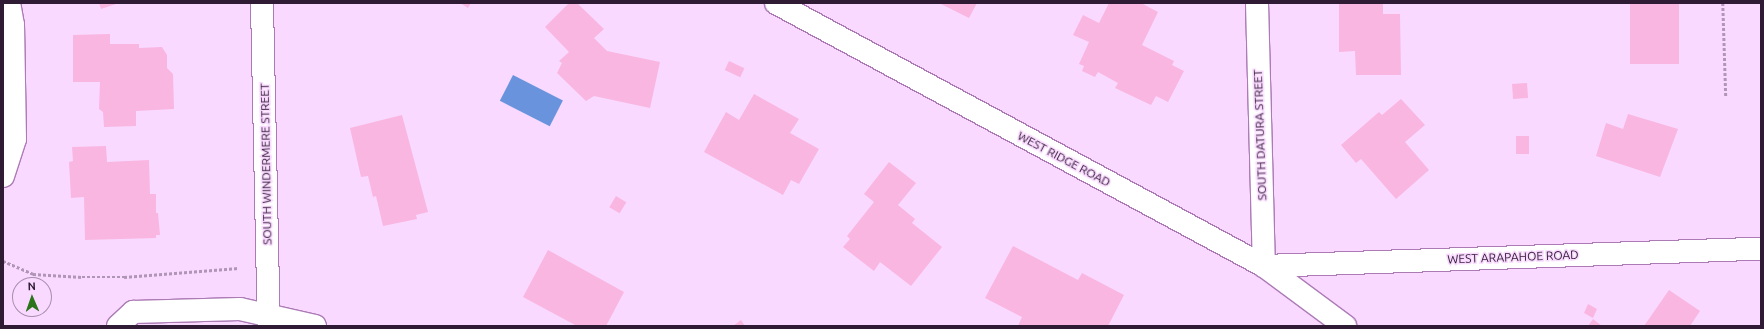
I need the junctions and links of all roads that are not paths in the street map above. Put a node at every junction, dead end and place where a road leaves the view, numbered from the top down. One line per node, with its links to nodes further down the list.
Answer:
1 (9, 3): 5 (street)
2 (262, 3): 8 (street, SOUTH WINDERMERE STREET)
3 (776, 3): 7 (street, WEST RIDGE ROAD)
4 (1257, 3): 7 (street, SOUTH DATURA STREET)
5 (3, 176)
6 (1761, 249): 7 (street, WEST ARAPAHOE ROAD)
7 (1264, 266): 11 (street, WEST RIDGE ROAD)
8 (269, 322): 9 (street); 10 (street)
9 (118, 326)
10 (315, 326)
11 (1346, 326)

